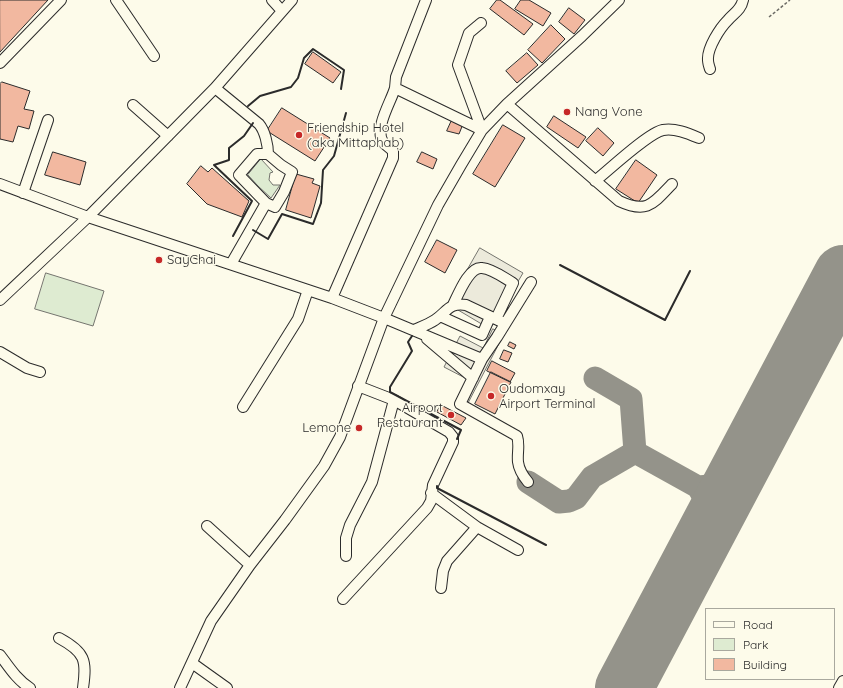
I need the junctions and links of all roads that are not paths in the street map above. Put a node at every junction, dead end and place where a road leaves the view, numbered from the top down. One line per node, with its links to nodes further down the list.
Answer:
1 (61, 0): 11 (street)
2 (116, 0): 10 (street)
3 (272, 0): 8 (street)
4 (292, 0): 8 (street)
5 (426, 0): 14 (street)
6 (620, 0): 15 (street)
7 (743, 0): 12 (street)
8 (282, 11): 13 (street)
9 (481, 23): 18 (street)
10 (154, 56)
11 (0, 63)
12 (710, 69)
13 (215, 88): 19 (street); 21 (street)
14 (395, 88): 18 (street); 31 (street)
15 (507, 104): 18 (street); 22 (street)
16 (133, 105): 19 (street)
17 (48, 120): 25 (street)
18 (482, 130): 35 (street)
19 (168, 136): 27 (street)
20 (699, 138): 22 (street)
21 (268, 154): 26 (street); 26 (street)
22 (596, 181): 24 (street)
23 (0, 184): 25 (street)
24 (672, 184)
25 (23, 193): 27 (street)
26 (266, 203): 28 (street)
27 (88, 217): 28 (street); 32 (street)
28 (231, 264): 30 (street)
29 (531, 282): 37 (street)
30 (308, 290): 31 (street); 45 (street)
31 (332, 298): 35 (street)
32 (0, 300)
33 (453, 305): 34 (street); 36 (street); 36 (street)
34 (440, 316): 36 (street); 38 (street)
35 (384, 318): 38 (street); 43 (street)
36 (493, 318): 37 (street)
37 (505, 324): 40 (street)
38 (416, 331): 40 (street); 42 (street)
39 (0, 352): 41 (street)
40 (482, 359): 42 (street)
41 (40, 372)
42 (473, 378): 46 (street)
43 (358, 386): 44 (street); 52 (street)
44 (394, 400): 47 (street); 51 (street)
45 (243, 407)
46 (528, 482)
47 (432, 493): 49 (street); 54 (street)
48 (207, 526): 52 (street)
49 (477, 528): 50 (street); 53 (street)
50 (518, 550)
51 (346, 556)
52 (250, 564): 57 (street)
53 (441, 588)
54 (343, 599)
55 (59, 638): 60 (street)
56 (0, 655): 59 (street)
57 (192, 663): 61 (street); 62 (street)
58 (843, 681): 63 (street)
59 (30, 688)
60 (83, 688)
61 (180, 688)
62 (227, 688)
63 (839, 688)

